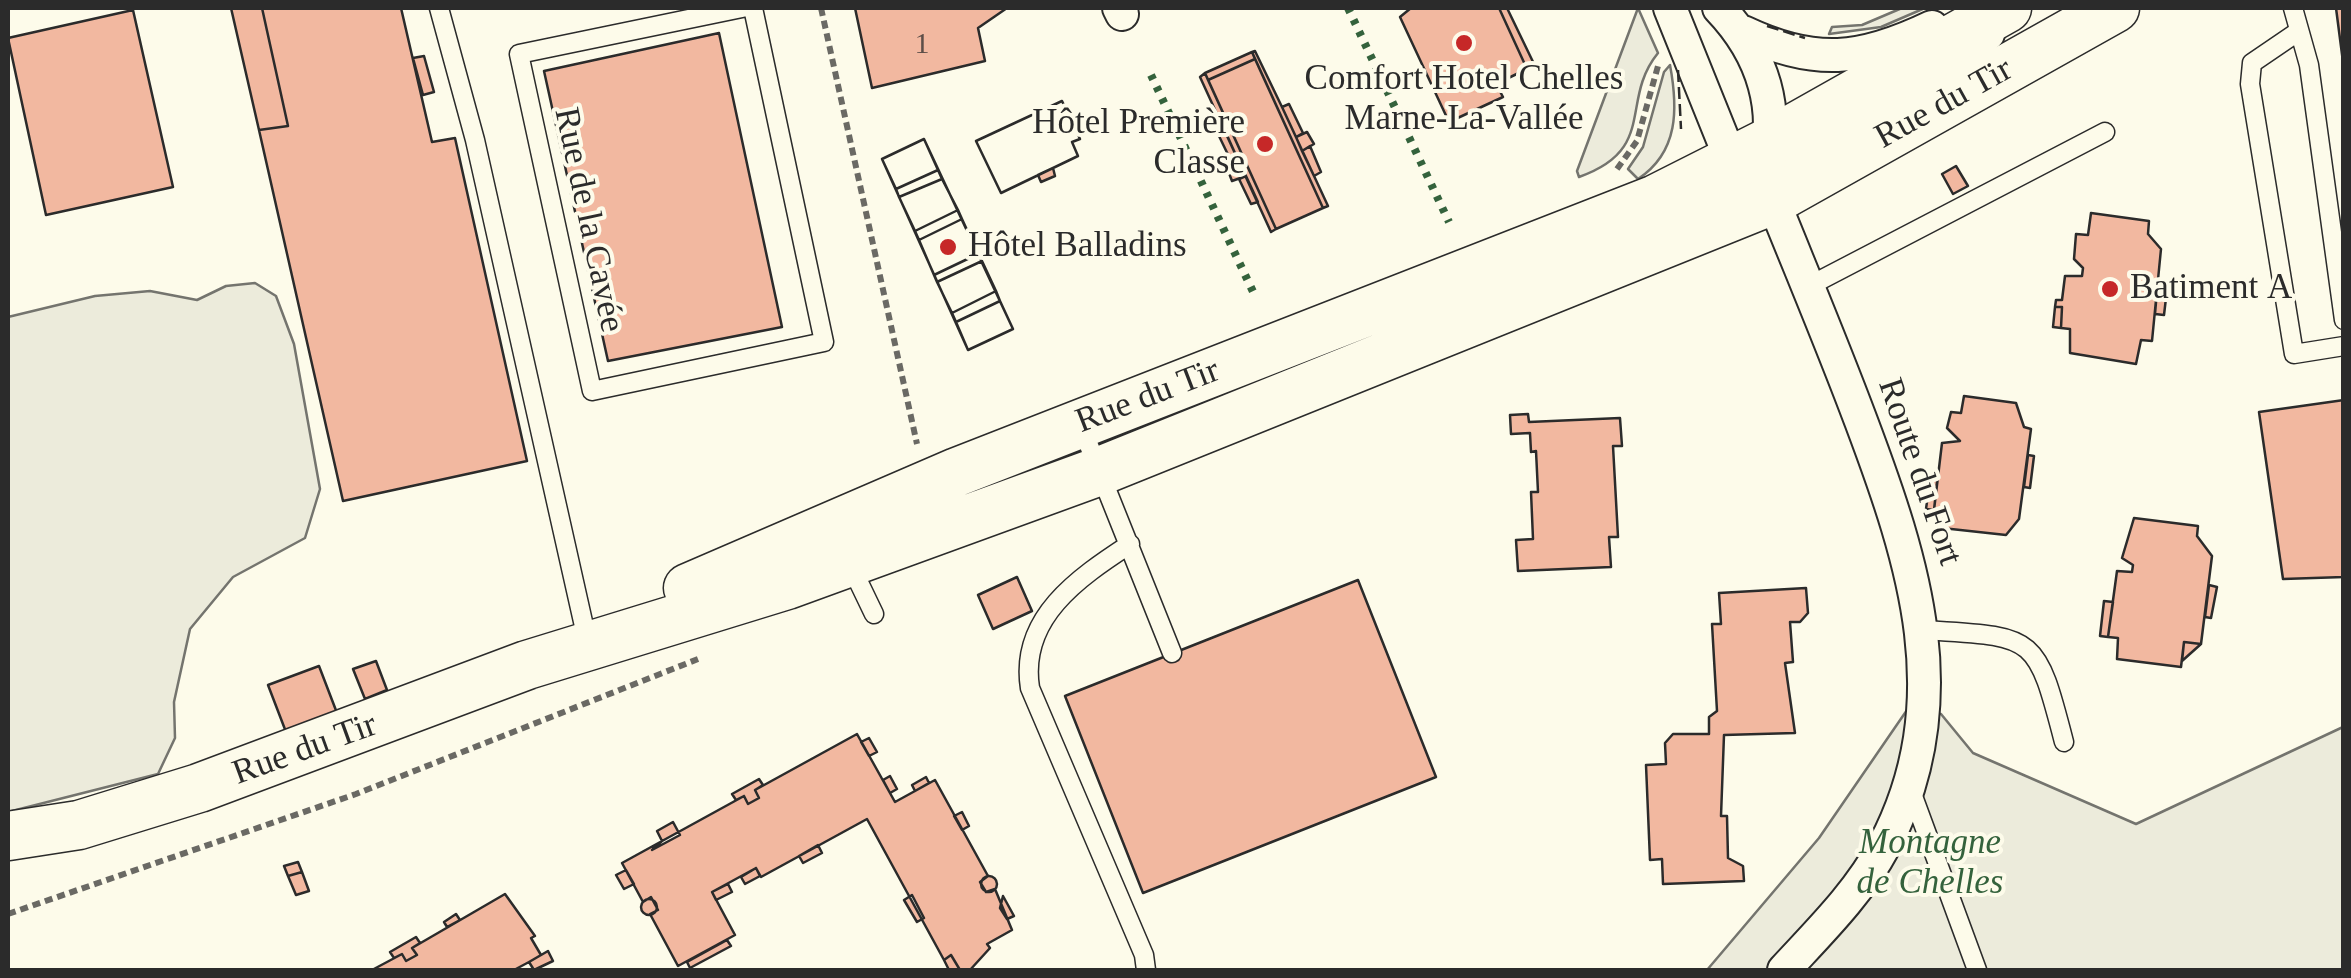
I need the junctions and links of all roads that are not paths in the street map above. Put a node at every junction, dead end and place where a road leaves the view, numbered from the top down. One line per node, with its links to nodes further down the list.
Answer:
1 (439, 8): 25 (lane)
2 (742, 8): 3 (lane, Rue de la Cavée)
3 (753, 8)
4 (1670, 8): 14 (street)
5 (1719, 8): 12 (street)
6 (1972, 8): 12 (street, Rue du Tir)
7 (2007, 8): 14 (main road, Rue du Tir)
8 (2016, 8): 14 (street, Rue du Tir)
9 (2116, 8): 14 (main road, Rue du Tir)
10 (2293, 8): 11 (lane)
11 (2300, 31): 17 (lane); 18 (lane)
12 (1742, 32): 14 (street)
13 (2105, 132): 15 (lane)
14 (1760, 169): 15 (street, Route du Fort); 16 (main road, Rue du Tir); 20 (main road, Rue du Tir)
15 (1809, 286): 24 (street, Route du Fort)
16 (1371, 310): 19 (main road, Rue du Tir); 20 (street)
17 (2344, 320)
18 (2344, 346)
19 (1080, 423): 20 (lane); 22 (main road, Rue du Tir)
20 (1100, 471): 21 (lane); 22 (main road, Rue du Tir)
21 (1130, 544): 26 (lane); 33 (lane)
22 (841, 545): 23 (lane); 25 (main road, Rue du Tir); 27 (main road, Rue du Tir)
23 (874, 614)
24 (1924, 630): 28 (lane); 29 (street, Route du Fort)
25 (586, 634): 27 (main road, Rue du Tir)
26 (1172, 653)
27 (527, 665): 30 (main road, Rue du Tir)
28 (2064, 742)
29 (1909, 782): 34 (street, Route du Fort); 35 (lane)
30 (79, 825): 31 (main road, Rue du Tir); 32 (main road, Rue du Tir)
31 (8, 836)
32 (8, 862)
33 (1146, 970)
34 (1784, 970)
35 (1977, 970)

